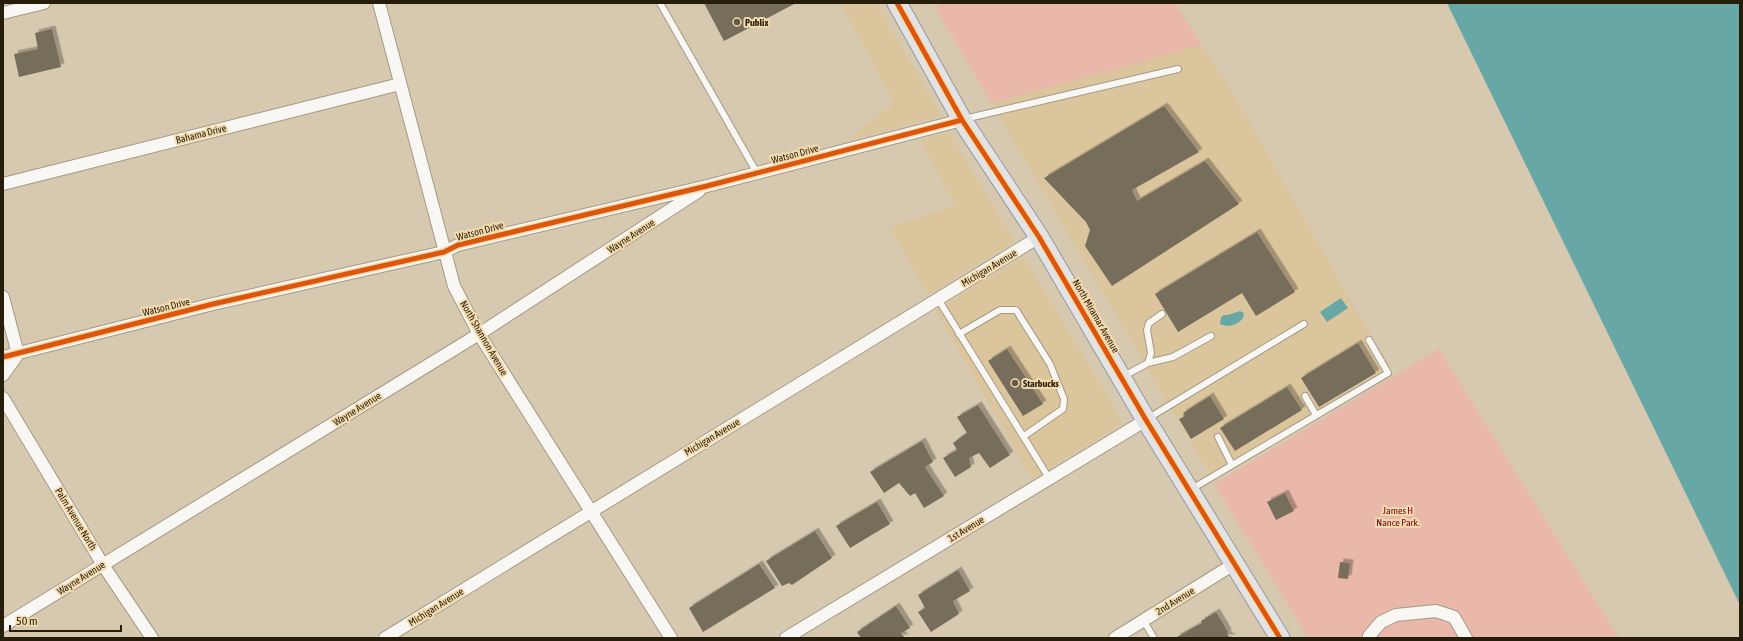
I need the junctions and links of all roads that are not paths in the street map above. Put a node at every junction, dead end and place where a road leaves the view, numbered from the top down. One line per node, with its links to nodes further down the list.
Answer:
1 (44, 3): 5 (street)
2 (379, 3): 7 (street, North Shannon Avenue)
3 (660, 3): 9 (lane)
4 (897, 3): 8 (main road, North Miramar Avenue)
5 (3, 13)
6 (1178, 69): 8 (lane)
7 (400, 84): 10 (street, Bahama Drive); 13 (street, North Shannon Avenue)
8 (962, 120): 9 (street, Watson Drive); 12 (main road, North Miramar Avenue)
9 (757, 173): 11 (street, Watson Drive)
10 (3, 184)
11 (707, 186): 13 (street, Watson Drive); 18 (street, Wayne Avenue)
12 (1039, 237): 15 (street, Michigan Avenue); 26 (main road, North Miramar Avenue)
13 (444, 252): 18 (street, North Shannon Avenue); 22 (street, Watson Drive)
14 (3, 297): 22 (street)
15 (938, 299): 19 (lane); 36 (street, Michigan Avenue)
16 (1162, 314): 24 (lane)
17 (1304, 324): 30 (lane)
18 (479, 334): 36 (street, North Shannon Avenue); 38 (street, Wayne Avenue)
19 (959, 334): 31 (lane); 31 (lane)
20 (1211, 336): 24 (lane)
21 (1369, 340): 29 (lane)
22 (18, 354): 23 (street, Watson Drive); 25 (street)
23 (3, 357)
24 (1148, 363): 26 (lane)
25 (3, 375)
26 (1121, 378): 30 (main road, North Miramar Avenue)
27 (1306, 396): 29 (lane)
28 (3, 398): 38 (street, Palm Avenue North)
29 (1316, 415): 33 (lane)
30 (1146, 420): 34 (street, 1st Avenue); 35 (main road, North Miramar Avenue)
31 (1024, 436): 34 (lane)
32 (1218, 436): 33 (lane)
33 (1232, 465): 35 (lane)
34 (1049, 478): 44 (street, 1st Avenue)
35 (1189, 490): 37 (main road, North Miramar Avenue)
36 (592, 511): 42 (street, Michigan Avenue); 43 (street, North Shannon Avenue)
37 (1234, 564): 39 (street, 2nd Avenue); 47 (main road, North Miramar Avenue)
38 (103, 565): 40 (street, Wayne Avenue); 41 (street, Palm Avenue North)
39 (1143, 620): 45 (street, 2nd Avenue); 46 (lane)
40 (3, 626)
41 (152, 638)
42 (385, 638)
43 (671, 638)
44 (786, 638)
45 (1115, 638)
46 (1154, 638)
47 (1280, 638)
48 (1369, 638): 49 (street)
49 (1466, 638)

